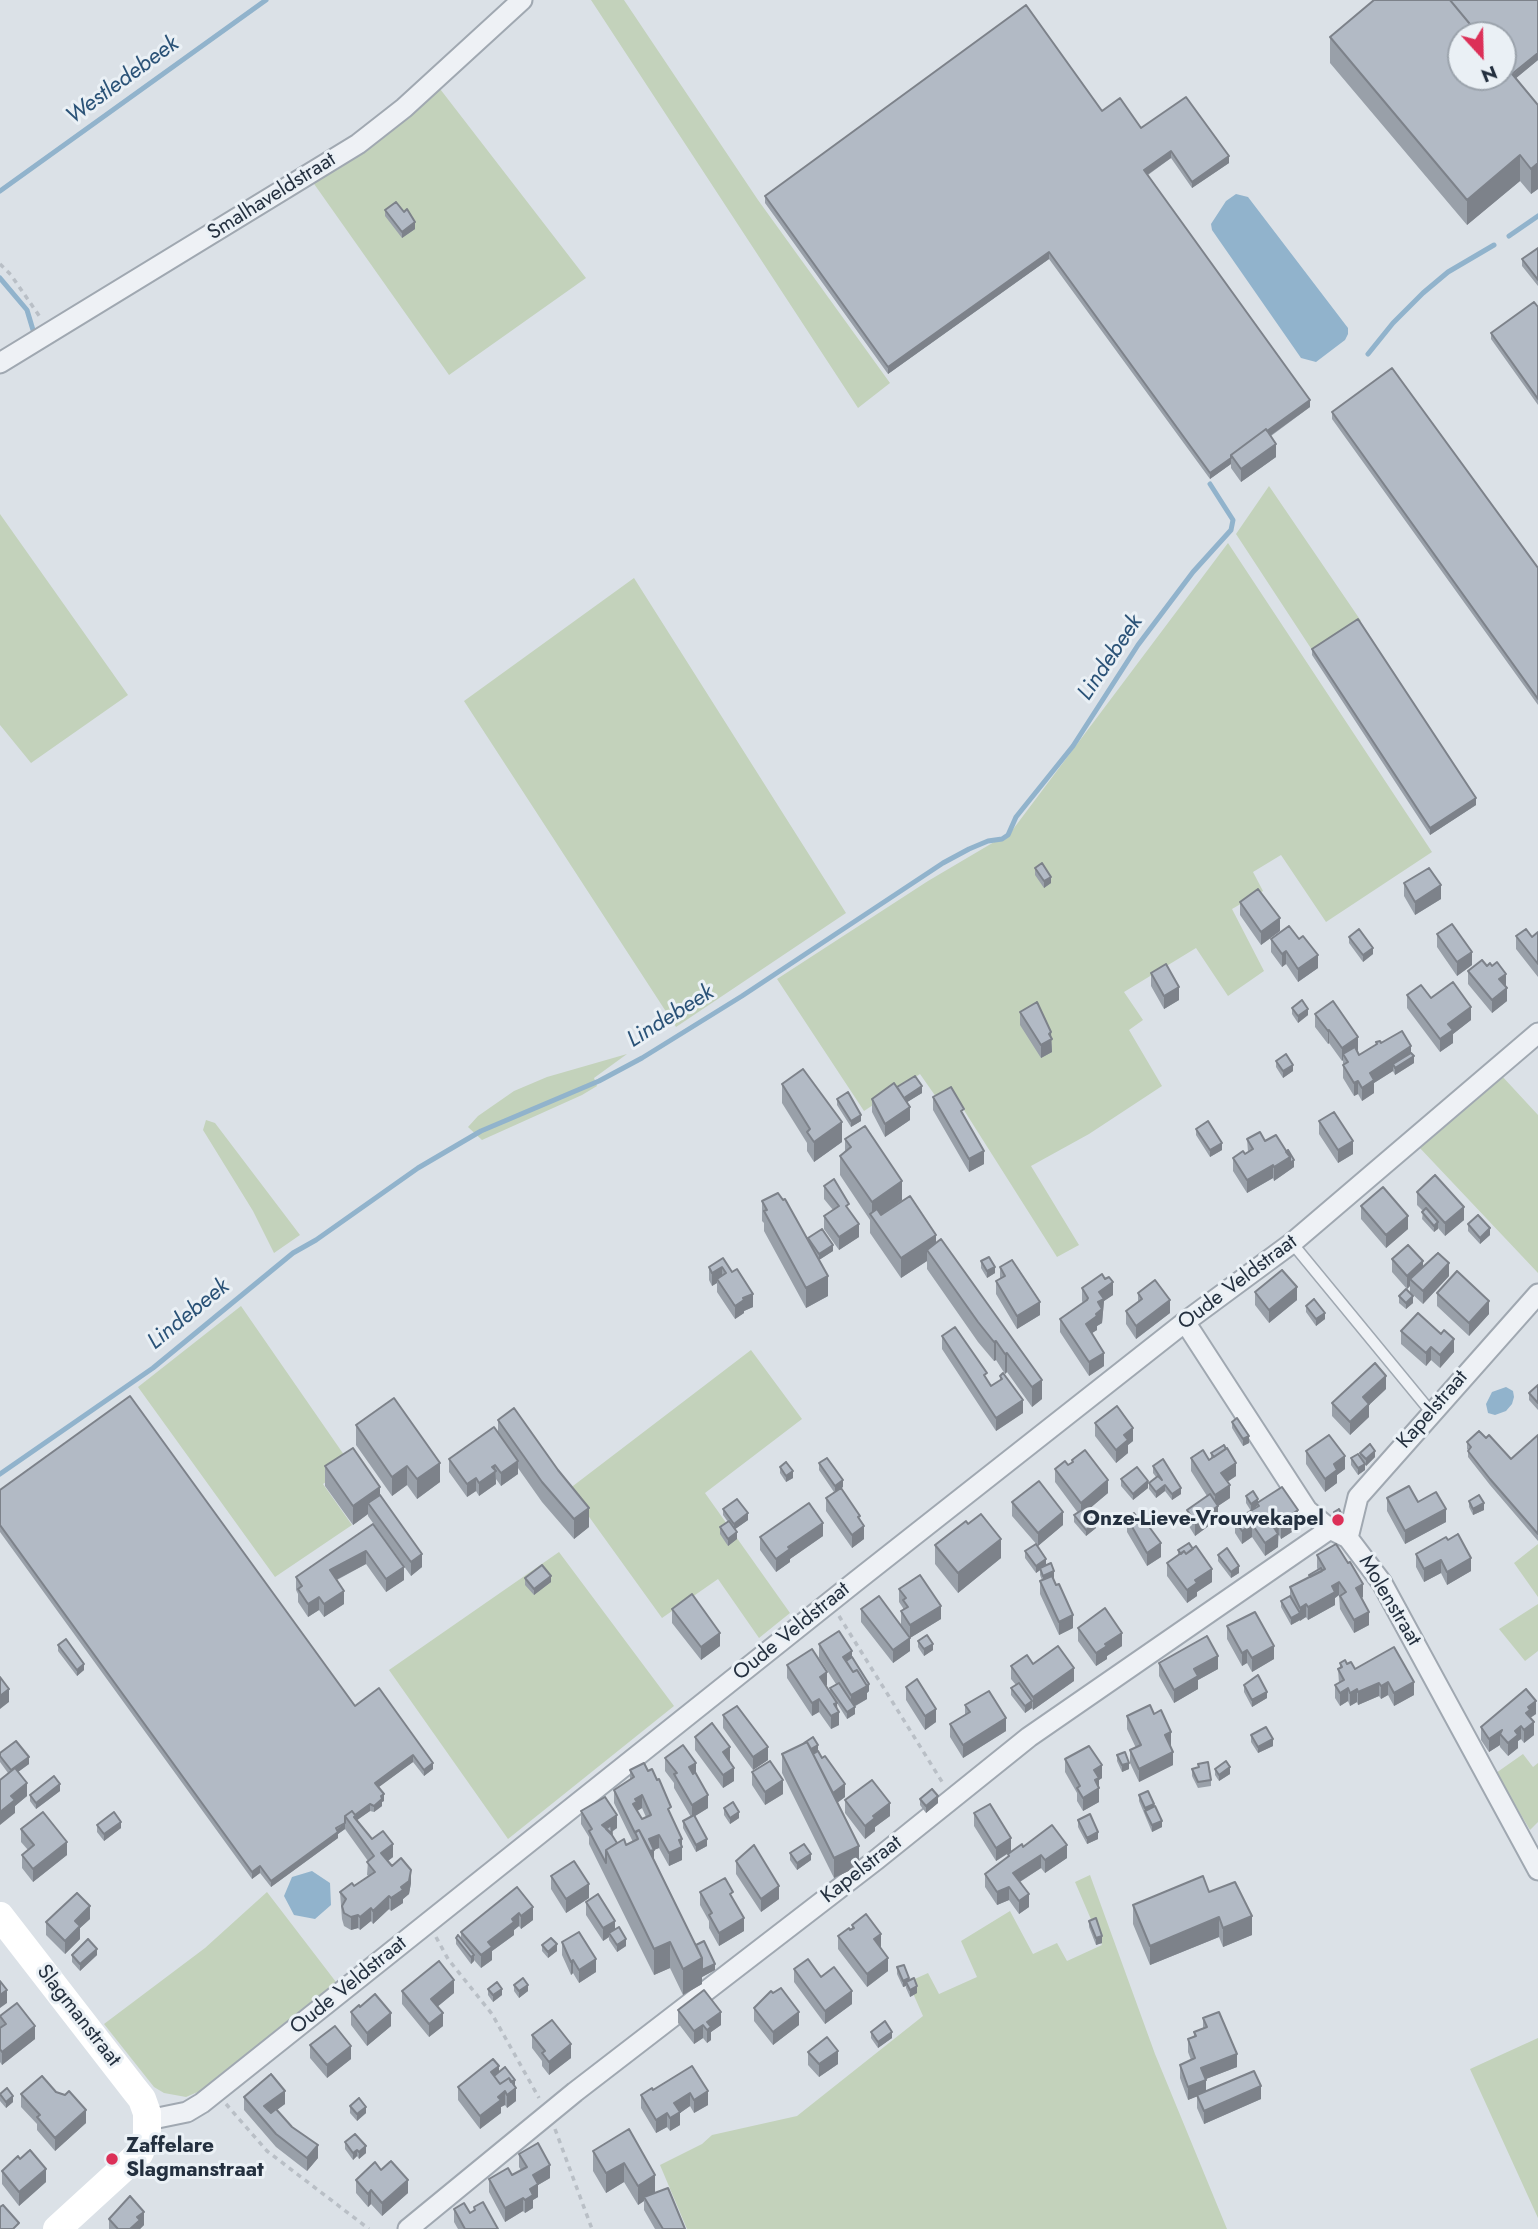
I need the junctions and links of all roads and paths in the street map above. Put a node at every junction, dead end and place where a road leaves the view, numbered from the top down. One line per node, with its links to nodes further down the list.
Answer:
1 (522, 0): 3 (street, Smalhaveldstraat)
2 (0, 264): 3 (path)
3 (45, 336): 4 (street, Smalhaveldstraat)
4 (0, 363)
5 (1538, 1033): 6 (street, Oude Veldstraat)
6 (1292, 1243): 8 (street, Oude Veldstraat); 9 (lane)
7 (1538, 1294): 9 (street, Kapelstraat)
8 (1185, 1322): 10 (street, Molenstraat); 12 (street, Oude Veldstraat)
9 (1431, 1412): 11 (street, Kapelstraat)
10 (1330, 1529): 11 (street, Molenstraat); 13 (street, Kapelstraat)
11 (1348, 1538): 14 (street, Molenstraat)
12 (830, 1602): 13 (path); 16 (street, Oude Veldstraat)
13 (953, 1798): 18 (street, Kapelstraat)
14 (1538, 1870)
15 (0, 1916): 19 (main road, Slagmanstraat)
16 (428, 1923): 17 (street, Oude Veldstraat); 18 (path)
17 (216, 2092): 19 (street, Oude Veldstraat); 21 (path)
18 (549, 2113): 22 (street, Kapelstraat); 23 (path)
19 (148, 2120): 20 (main road)
20 (58, 2229)
21 (369, 2229)
22 (408, 2229)
23 (592, 2229)

